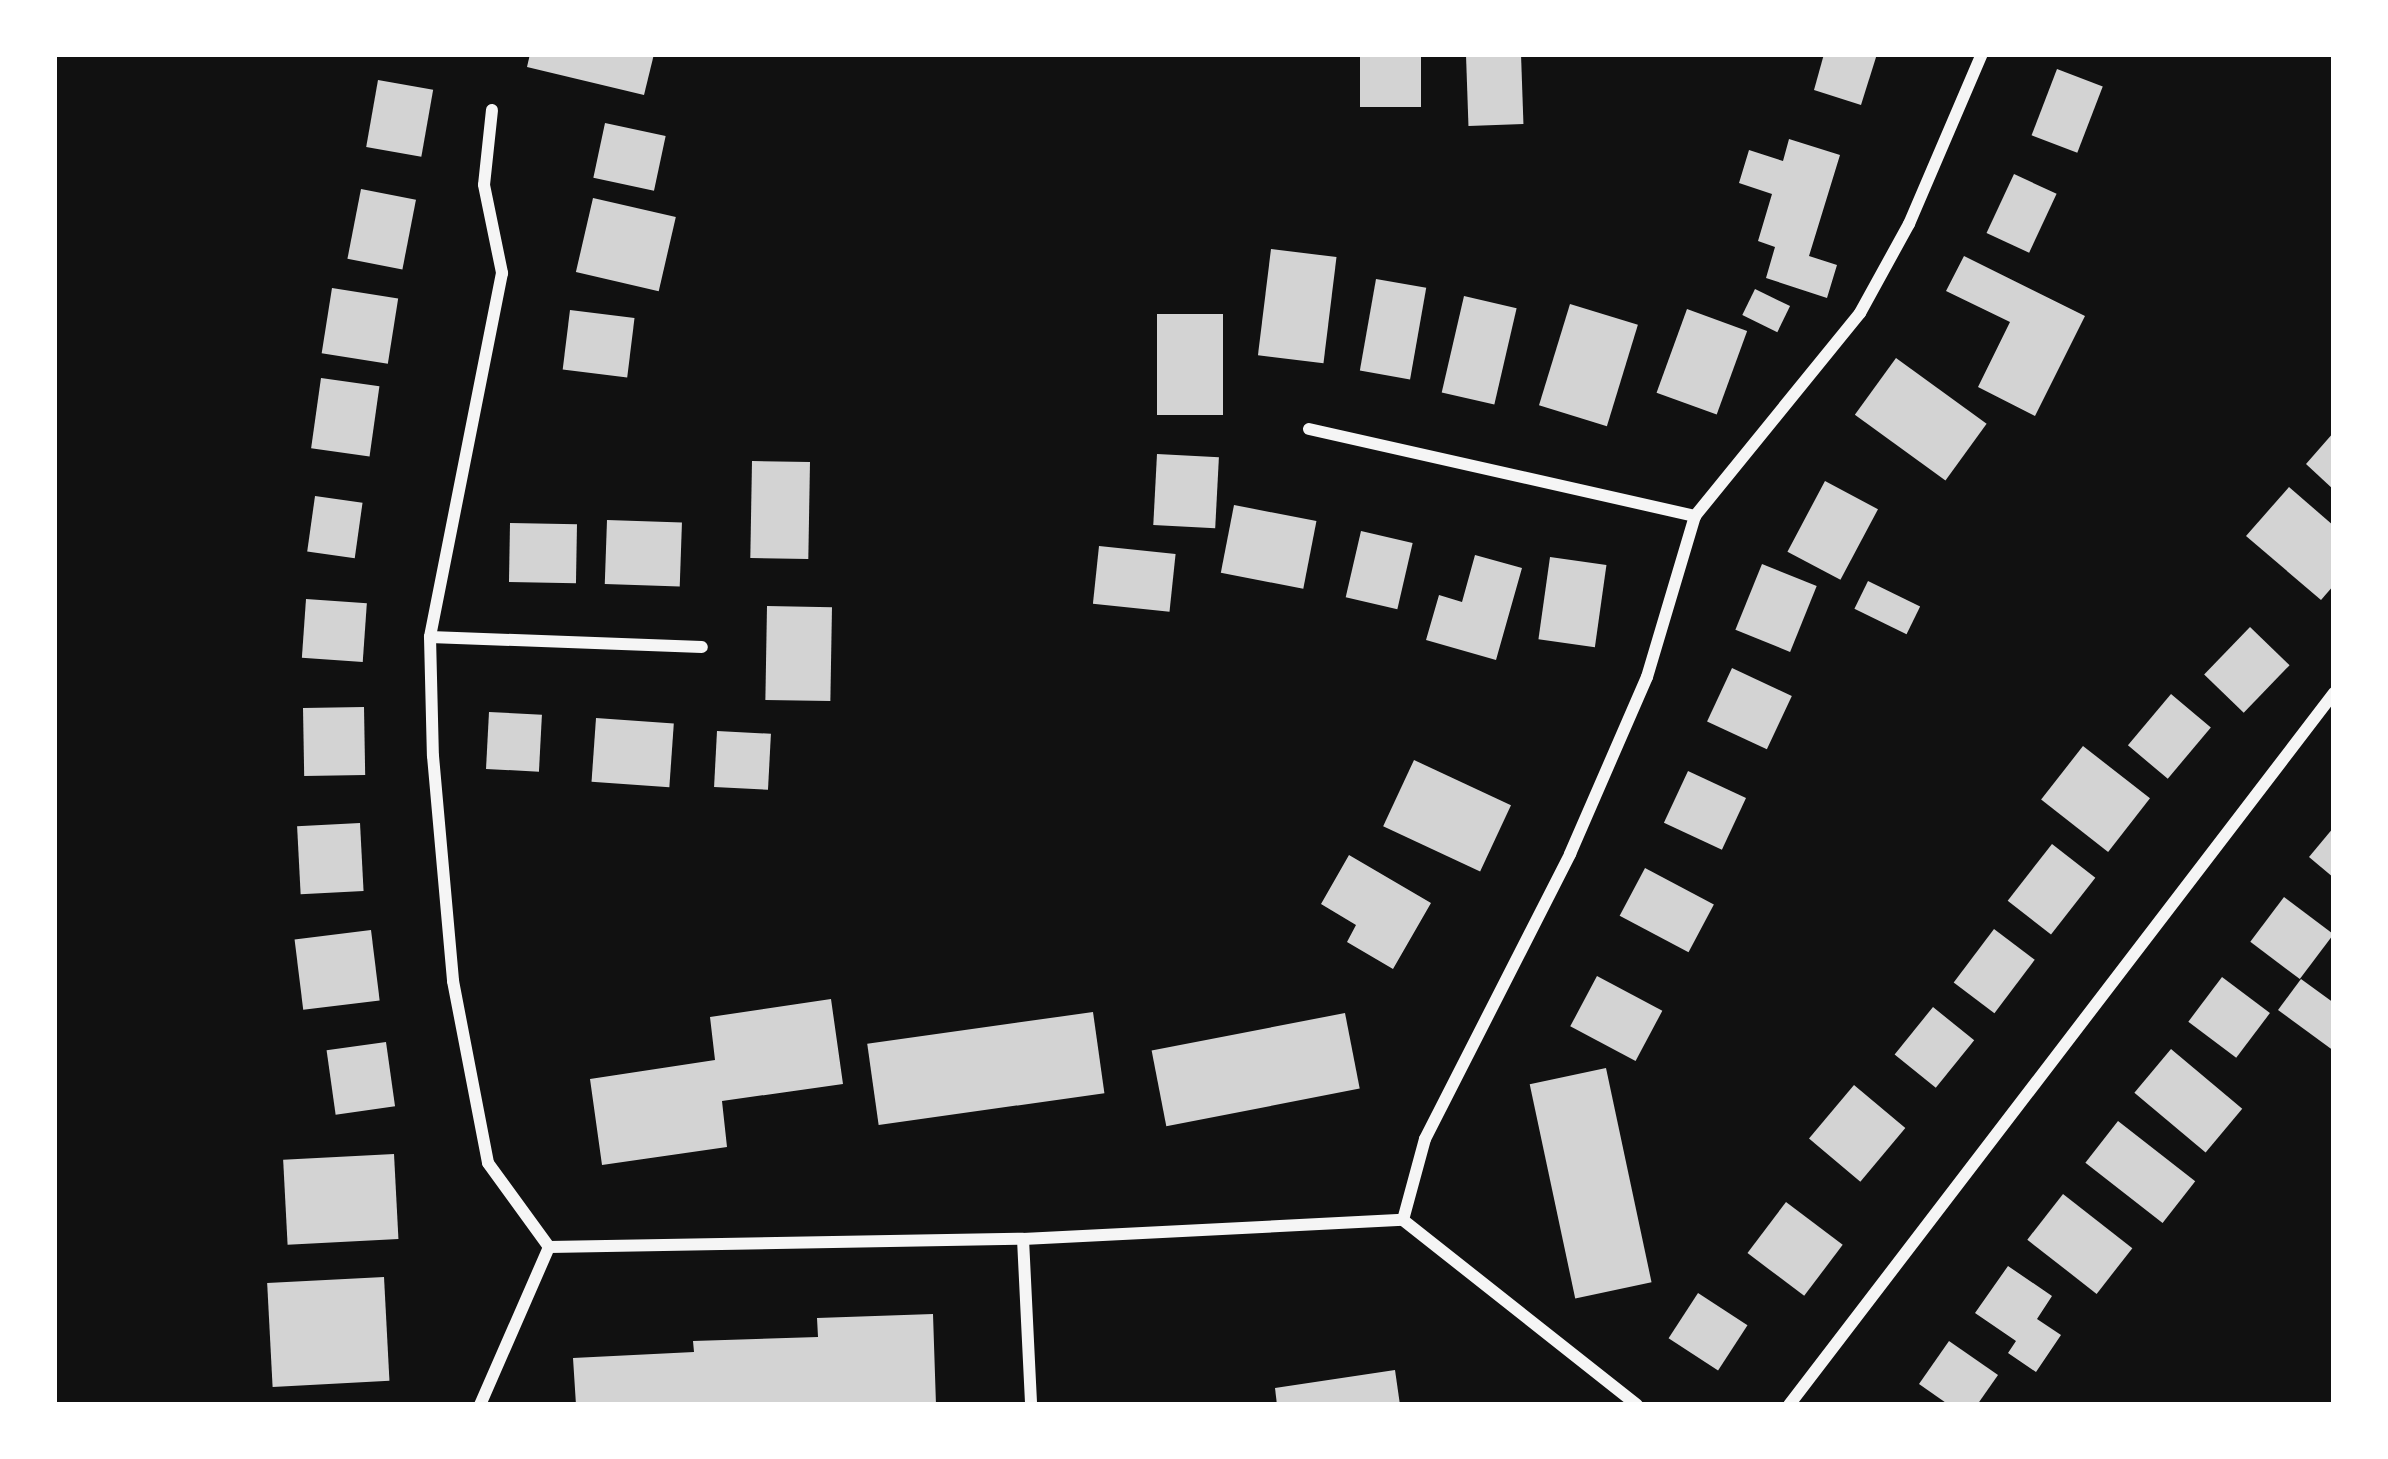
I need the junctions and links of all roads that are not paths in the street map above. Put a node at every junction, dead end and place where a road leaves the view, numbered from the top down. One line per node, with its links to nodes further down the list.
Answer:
1 (1982, 54): 4 (street)
2 (492, 110): 5 (street)
3 (1309, 429): 4 (street)
4 (1695, 516): 8 (street)
5 (430, 637): 6 (street); 10 (street)
6 (703, 647)
7 (2334, 693): 14 (street)
8 (1403, 1220): 9 (street); 13 (street)
9 (1023, 1239): 10 (street); 12 (street)
10 (549, 1247): 11 (street)
11 (480, 1405)
12 (1031, 1405)
13 (1637, 1405)
14 (1789, 1405)

